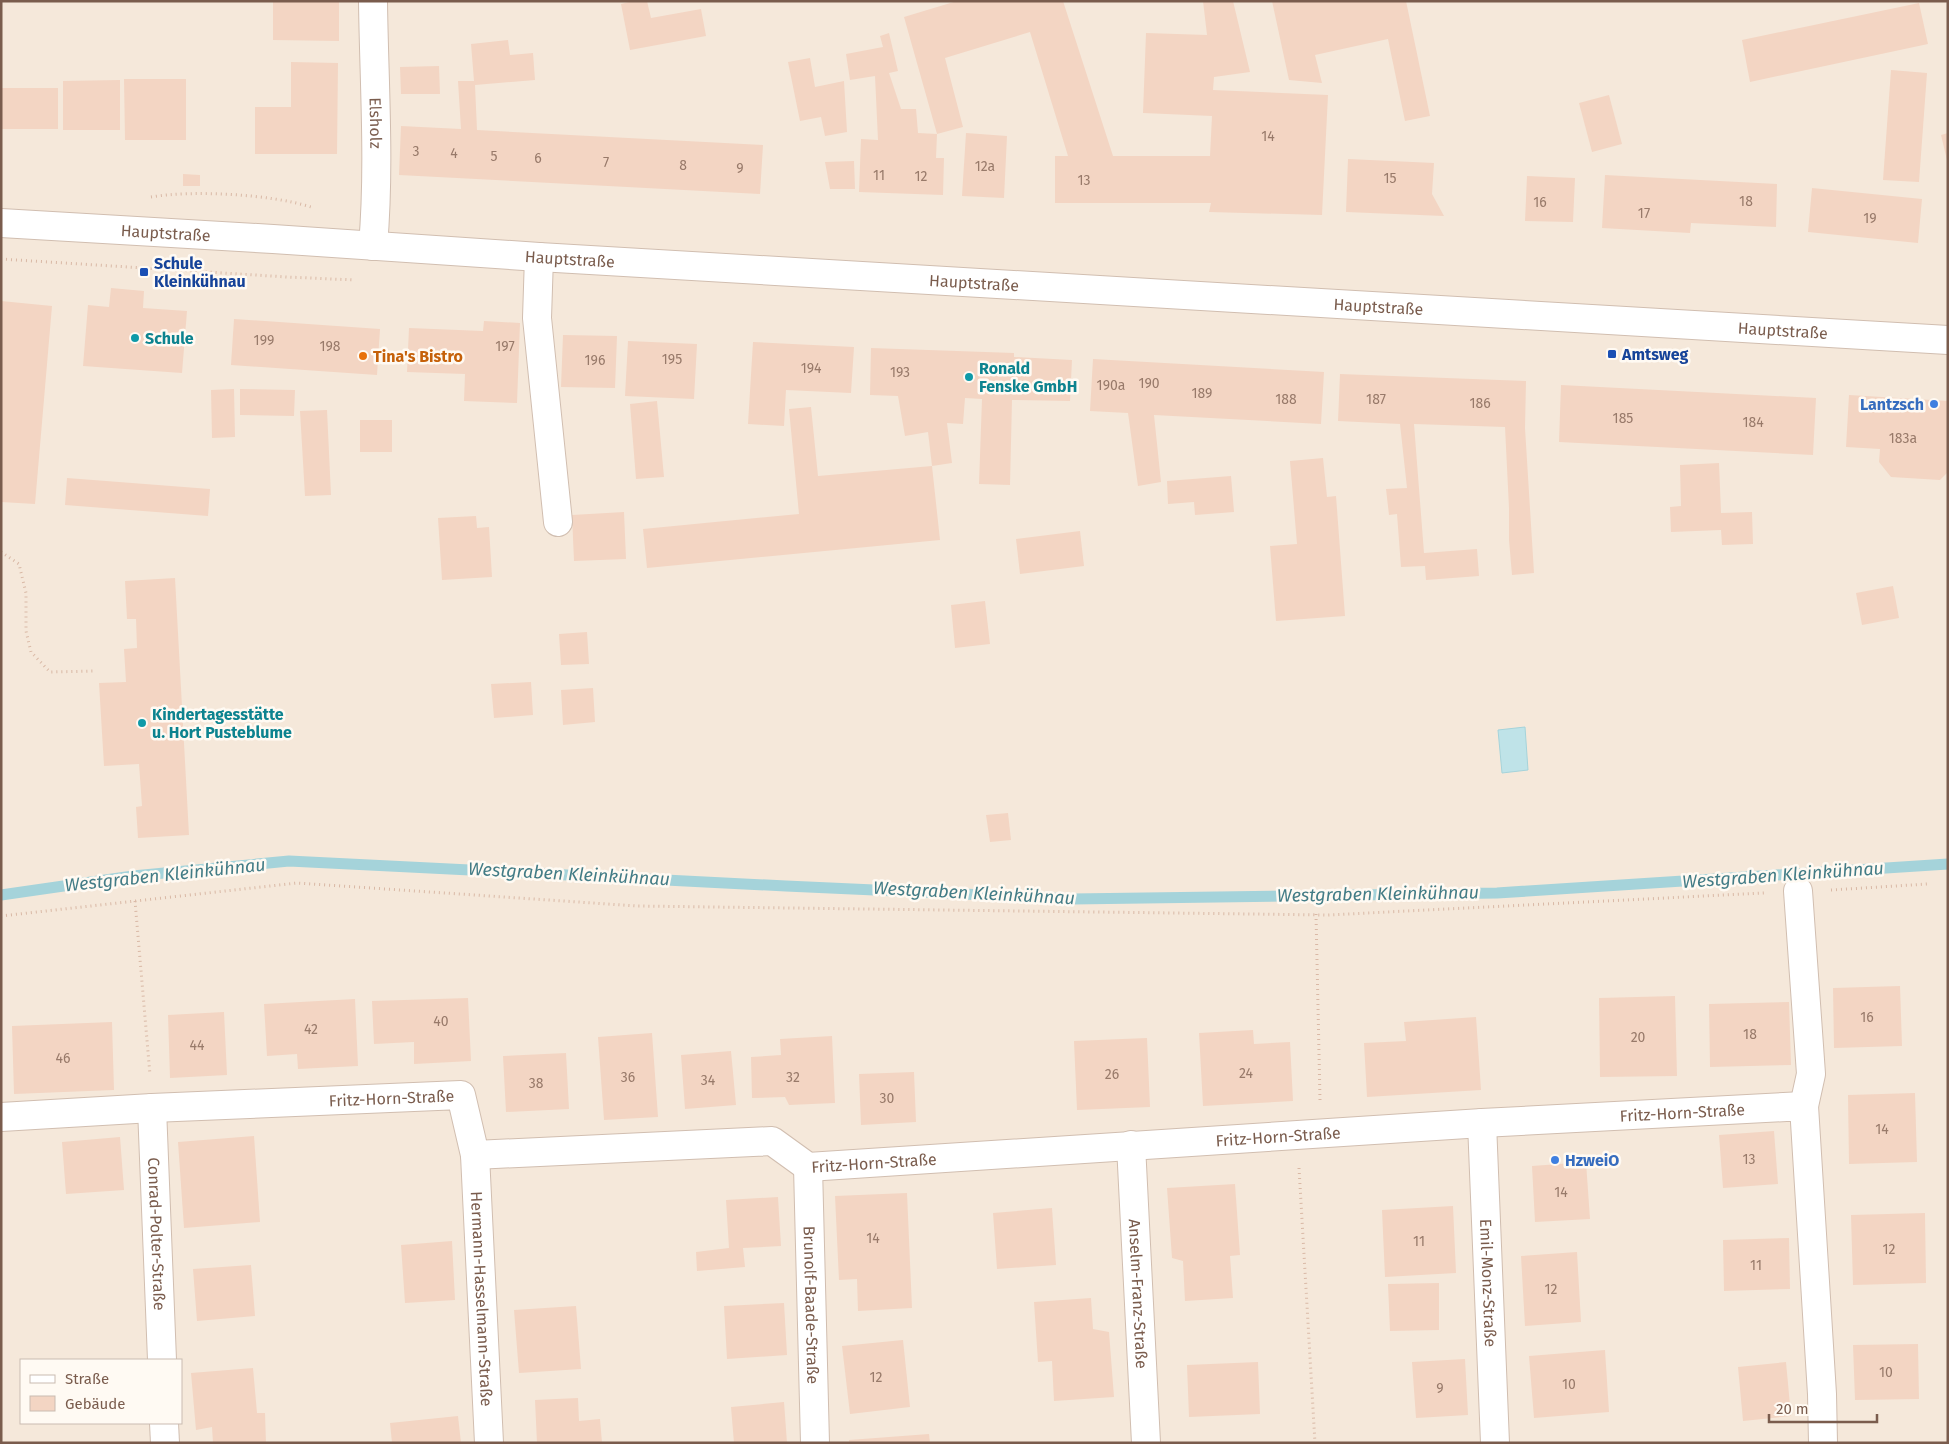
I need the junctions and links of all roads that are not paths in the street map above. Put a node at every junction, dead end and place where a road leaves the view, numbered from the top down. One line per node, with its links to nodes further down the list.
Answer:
1 (373, 1): 3 (street, Elsholz)
2 (1, 224): 3 (street, Hauptstraße)
3 (373, 246): 4 (street, Hauptstraße)
4 (538, 257): 5 (street, Hauptstraße); 6 (street)
5 (1948, 340)
6 (558, 522)
7 (1798, 891): 8 (street)
8 (1804, 1106): 11 (street, Fritz-Horn-Straße); 22 (street)
9 (152, 1108): 10 (street, Fritz-Horn-Straße); 13 (street, Fritz-Horn-Straße); 15 (street, Conrad-Polter-Straße)
10 (1, 1116)
11 (1482, 1123): 12 (street, Fritz-Horn-Straße); 21 (street, Emil-Monz-Straße)
12 (1131, 1145): 14 (street, Fritz-Horn-Straße); 20 (street, Anselm-Franz-Straße)
13 (475, 1155): 14 (street, Fritz-Horn-Straße); 18 (street, Hermann-Hasselmann-Straße)
14 (808, 1167): 19 (street, Brunolf-Baade-Straße)
15 (162, 1359)
16 (164, 1424): 17 (street)
17 (165, 1443)
18 (489, 1443)
19 (814, 1443)
20 (1146, 1443)
21 (1494, 1443)
22 (1823, 1443)

